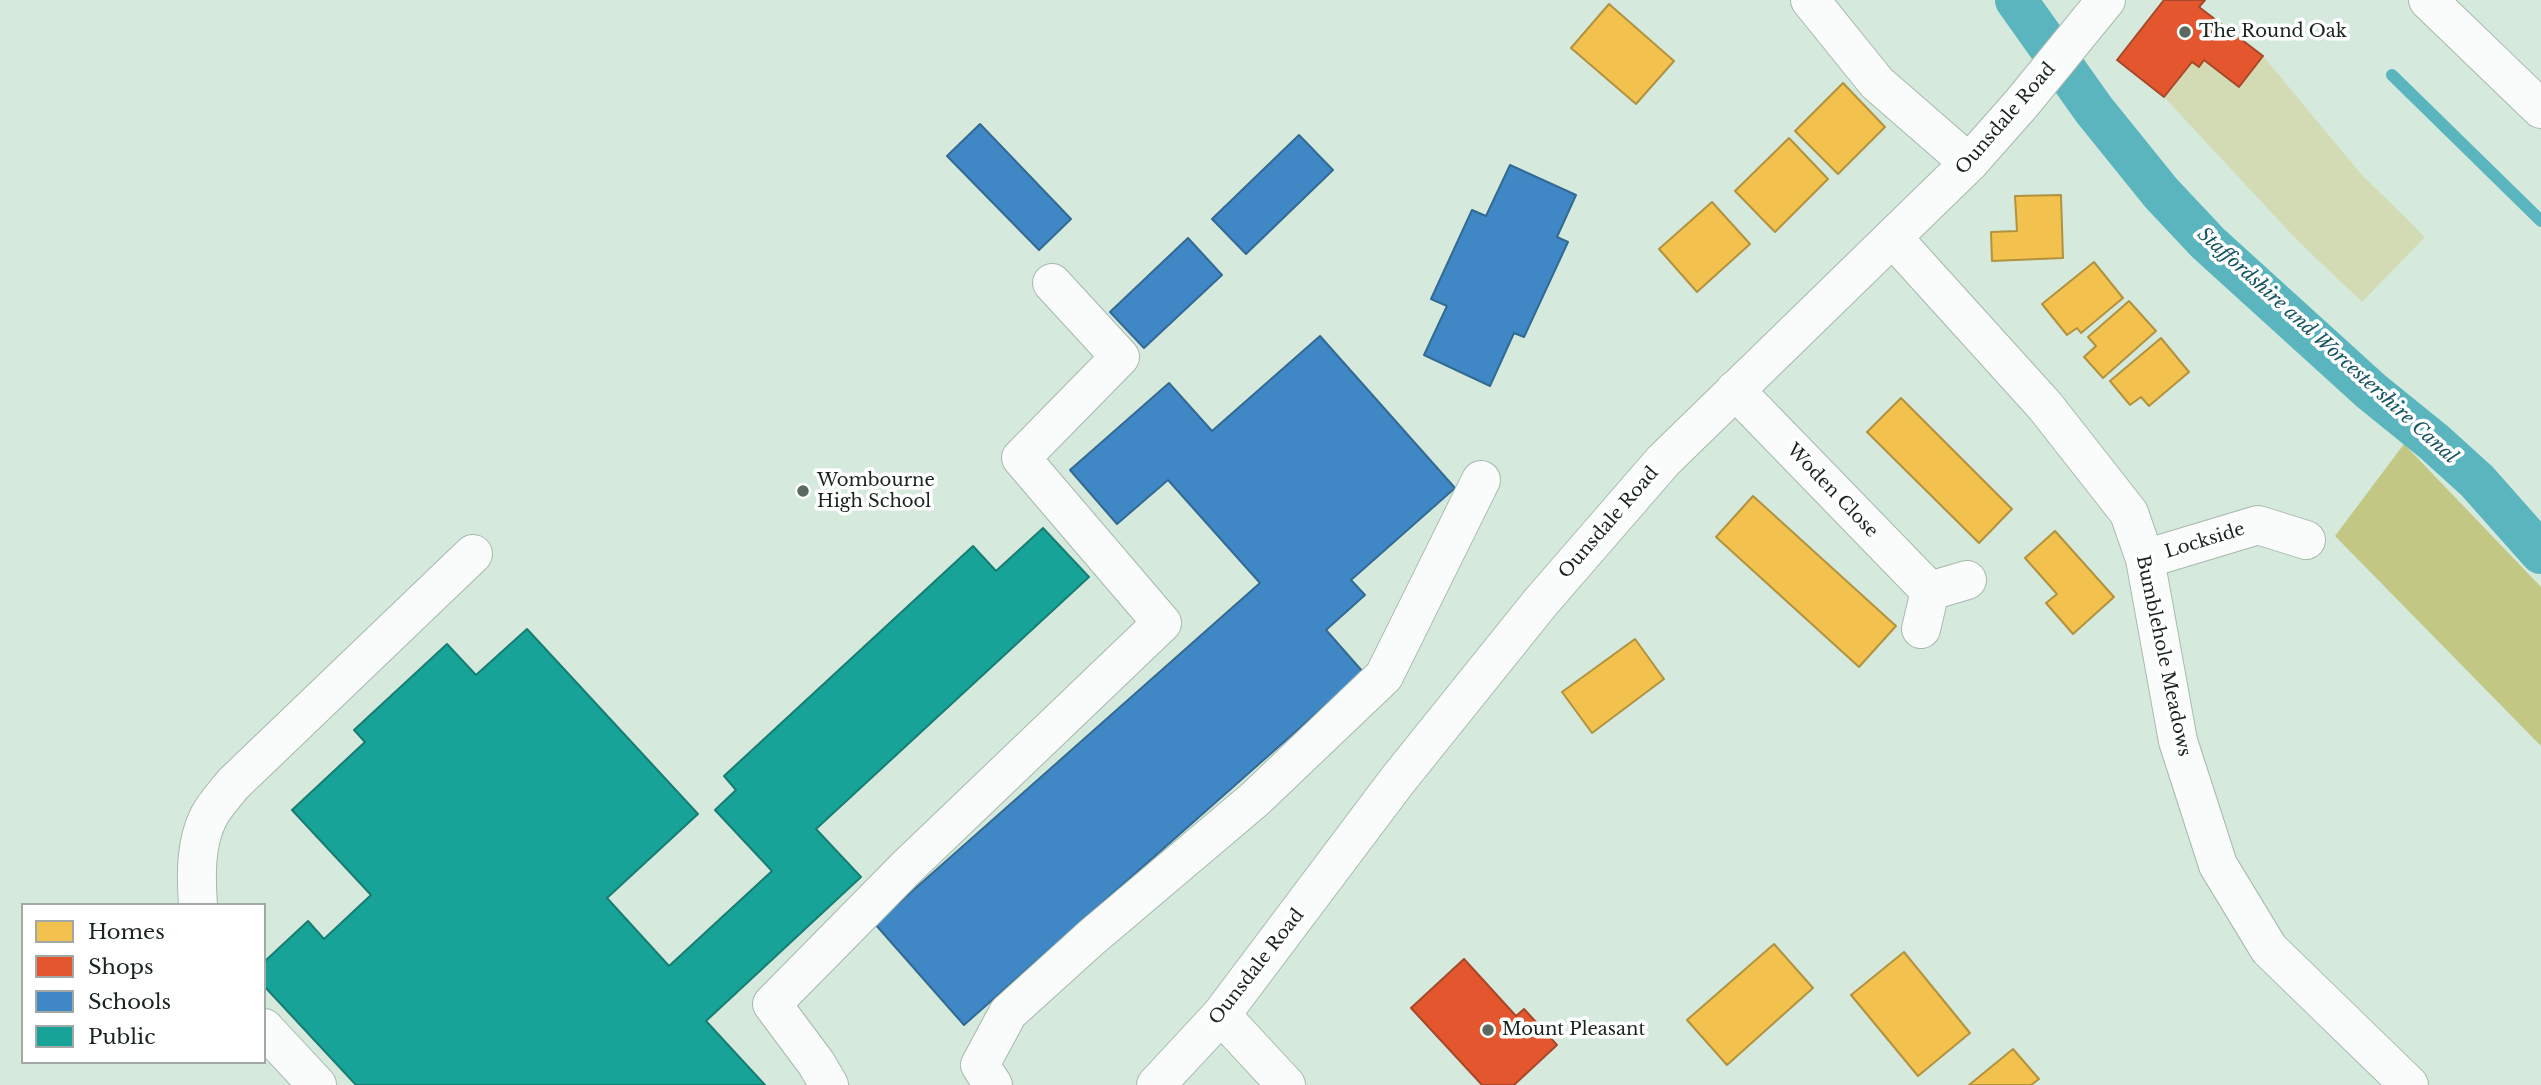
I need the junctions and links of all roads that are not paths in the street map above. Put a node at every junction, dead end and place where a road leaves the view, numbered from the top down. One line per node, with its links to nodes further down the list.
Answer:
1 (1810, 0): 5 (street)
2 (2427, 0): 4 (street)
3 (2105, 2): 5 (street, Ounsdale Road)
4 (2541, 109)
5 (1969, 163): 6 (street, Ounsdale Road)
6 (1893, 238): 8 (street, Ounsdale Road); 12 (street, Bumblehole Meadows)
7 (1052, 283): 20 (street)
8 (1734, 390): 14 (street, Woden Close); 17 (street, Ounsdale Road)
9 (1481, 480): 21 (street)
10 (2306, 540): 12 (street, Lockside)
11 (473, 554): 16 (street)
12 (2145, 559): 24 (street, Bumblehole Meadows)
13 (1968, 580): 14 (street)
14 (1930, 591): 15 (street)
15 (1920, 629)
16 (198, 903)
17 (1221, 1015): 22 (street, Ounsdale Road); 23 (street)
18 (266, 1030): 19 (street)
19 (317, 1085)
20 (829, 1085)
21 (993, 1085)
22 (1156, 1085)
23 (1286, 1085)
24 (2409, 1085)

